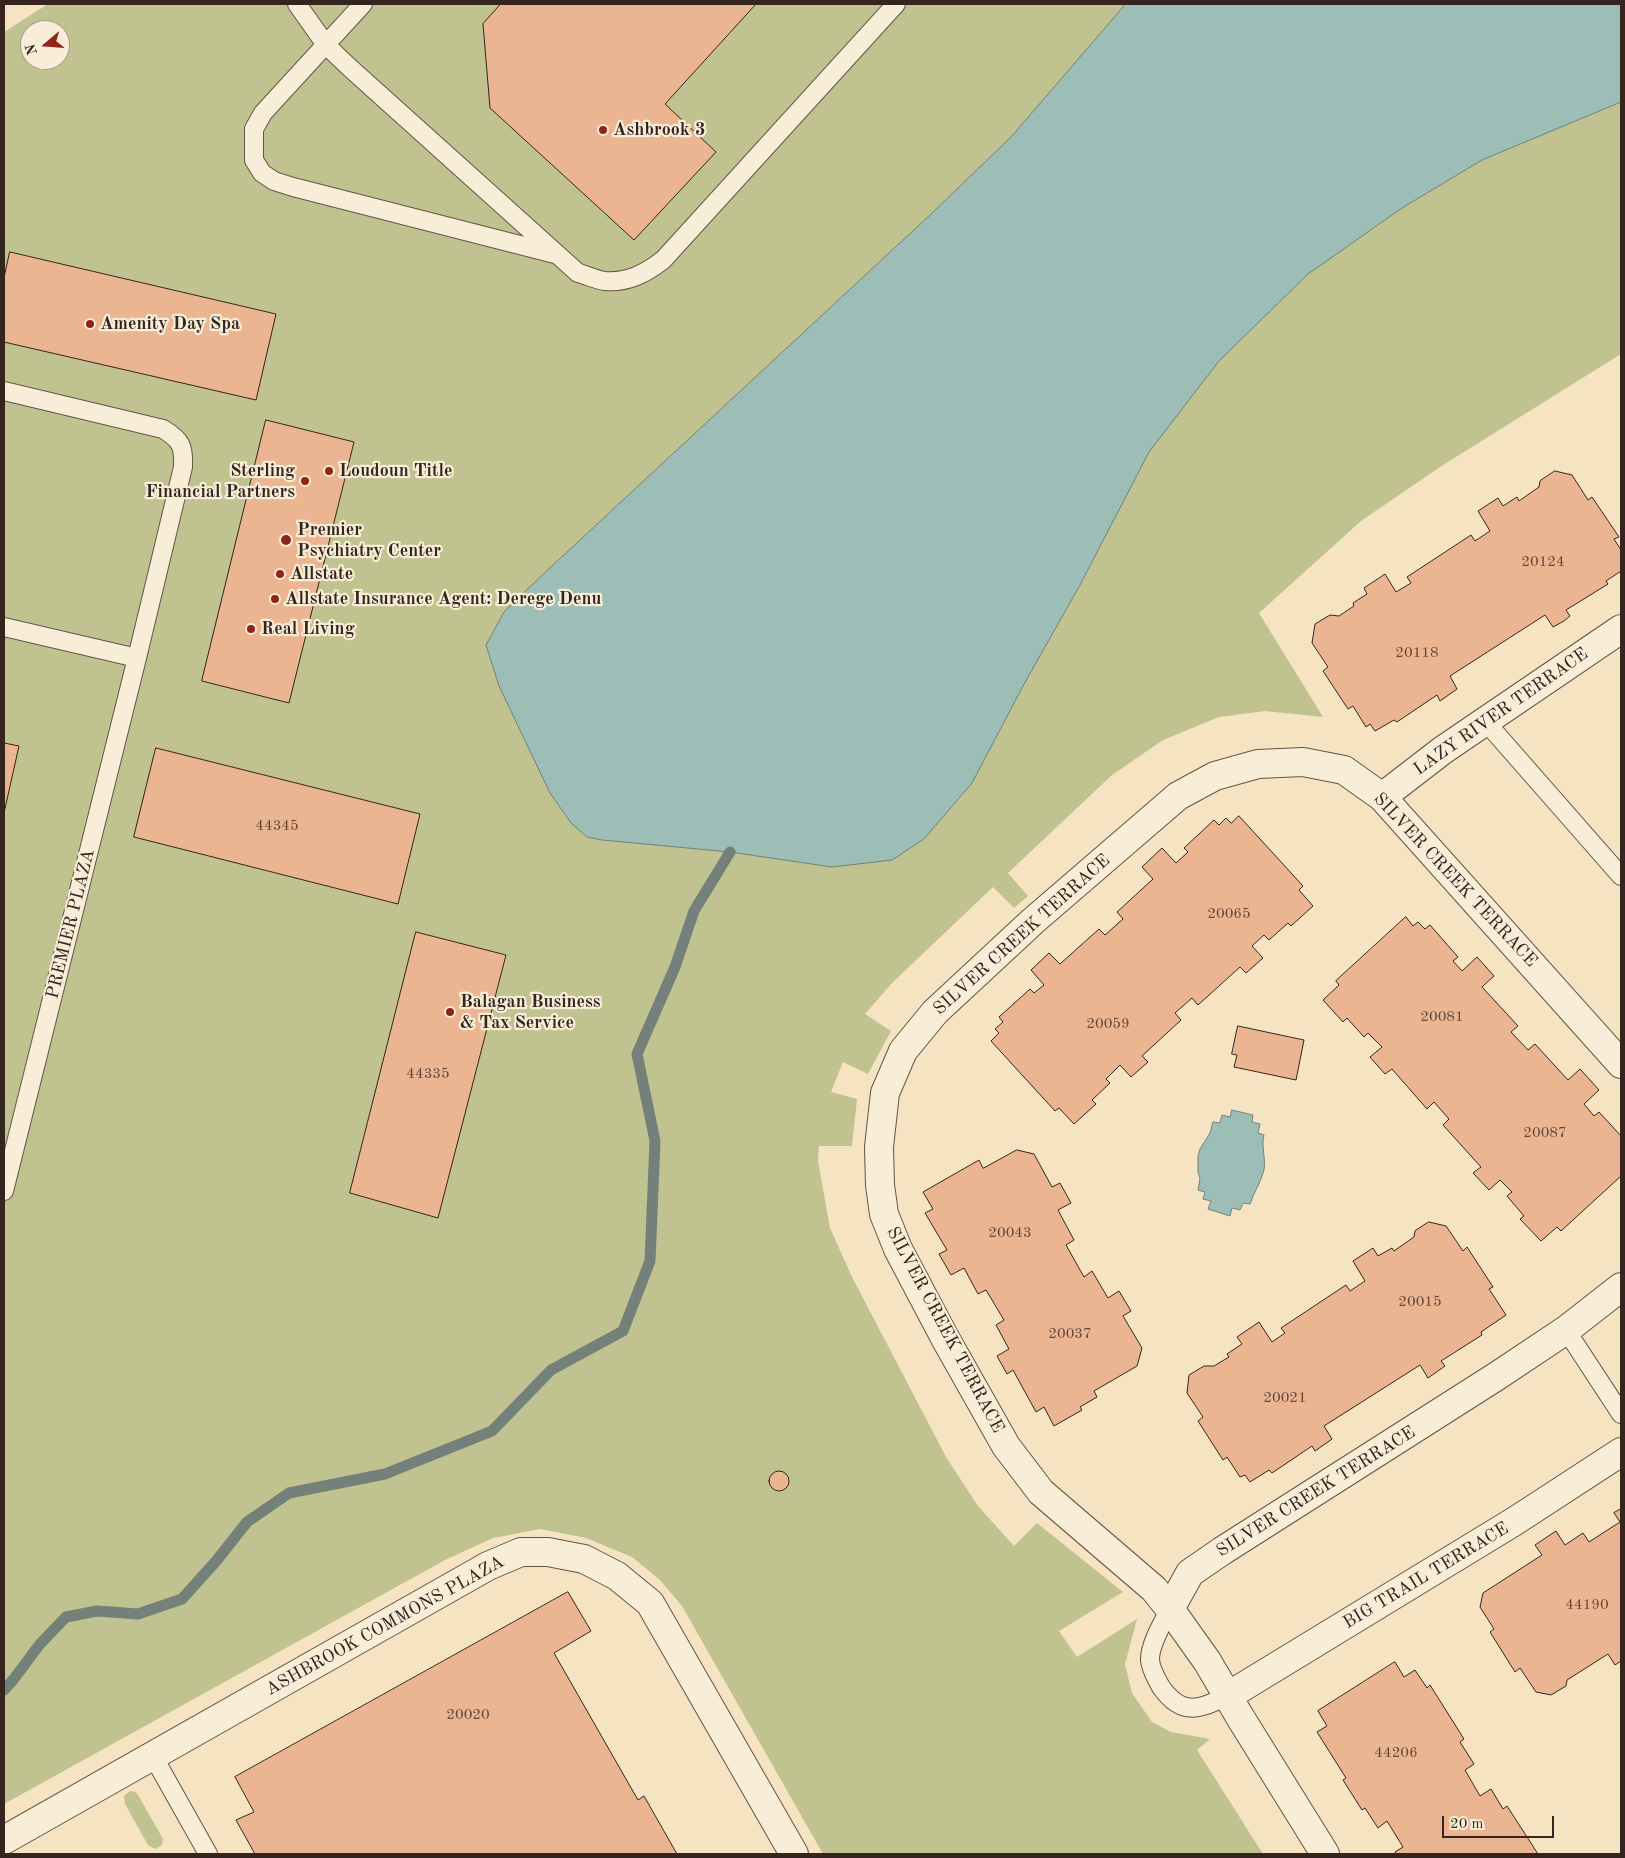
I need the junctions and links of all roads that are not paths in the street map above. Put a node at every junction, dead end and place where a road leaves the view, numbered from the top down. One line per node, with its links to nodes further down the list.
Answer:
1 (297, 4): 4 (lane)
2 (363, 4): 4 (lane)
3 (896, 4): 5 (lane)
4 (326, 45): 5 (lane); 5 (lane)
5 (558, 255)
6 (4, 391): 9 (lane, PREMIER PLAZA)
7 (4, 627): 9 (lane)
8 (1621, 629): 10 (street, LAZY RIVER TERRACE)
9 (137, 658): 14 (lane, PREMIER PLAZA)
10 (1484, 721): 11 (street, LAZY RIVER TERRACE); 12 (lane)
11 (1382, 797): 13 (street, SILVER CREEK TERRACE); 19 (street, SILVER CREEK TERRACE)
12 (1621, 876)
13 (1618, 1053)
14 (4, 1191)
15 (1621, 1287): 16 (street, SILVER CREEK TERRACE)
16 (1566, 1330): 17 (lane); 19 (street, SILVER CREEK TERRACE)
17 (1621, 1414)
18 (1621, 1452): 20 (street, BIG TRAIL TERRACE)
19 (1170, 1609): 20 (street); 20 (lane)
20 (1228, 1696): 25 (street)
21 (153, 1756): 22 (street, ASHBROOK COMMONS PLAZA); 23 (lane); 24 (street, ASHBROOK COMMONS PLAZA)
22 (4, 1840)
23 (208, 1854)
24 (794, 1854)
25 (1326, 1854)

